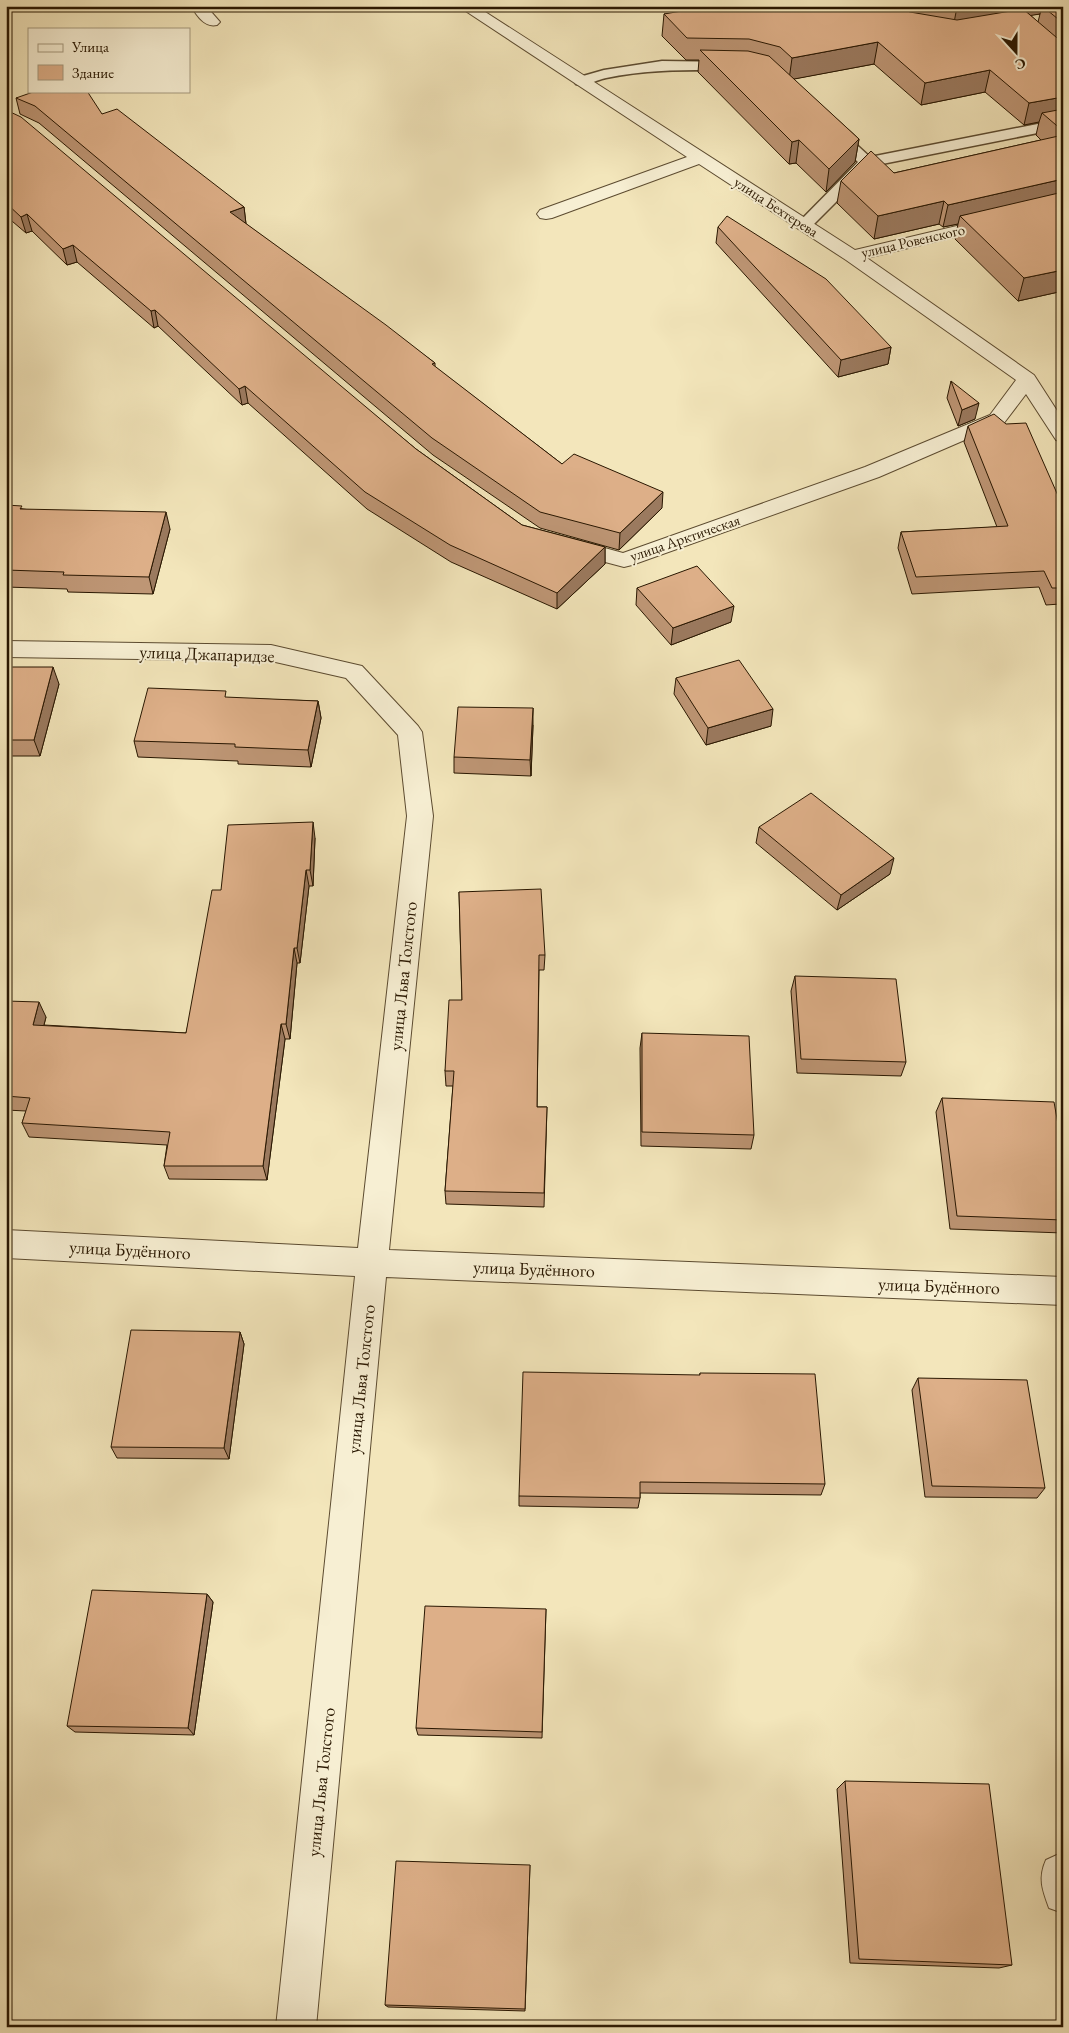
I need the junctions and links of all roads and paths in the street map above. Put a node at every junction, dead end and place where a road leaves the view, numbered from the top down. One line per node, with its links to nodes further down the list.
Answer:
1 (198, 6): 3 (street)
2 (464, 6): 5 (street, улица Бехтерева)
3 (212, 22)
4 (746, 66): 5 (lane)
5 (581, 81): 8 (street, улица Бехтерева)
6 (823, 121): 9 (lane)
7 (1063, 124): 9 (lane)
8 (700, 158): 11 (street); 12 (street, улица Бехтерева)
9 (867, 162): 12 (lane)
10 (1063, 206): 13 (street, улица Ровенского)
11 (546, 214)
12 (804, 225): 13 (street, улица Бехтерева)
13 (852, 256): 14 (street, улица Бехтерева)
14 (1027, 379): 15 (street, улица Бехтерева); 16 (street, улица Арктическая)
15 (1063, 436)
16 (550, 540)
17 (6, 649): 18 (street, улица Джапаридзе)
18 (410, 732): 20 (street, улица Льва Толстого)
19 (6, 1244): 20 (street, улица Будённого)
20 (372, 1263): 21 (street, улица Будённого); 22 (street, улица Льва Толстого)
21 (1063, 1291)
22 (296, 2027)

